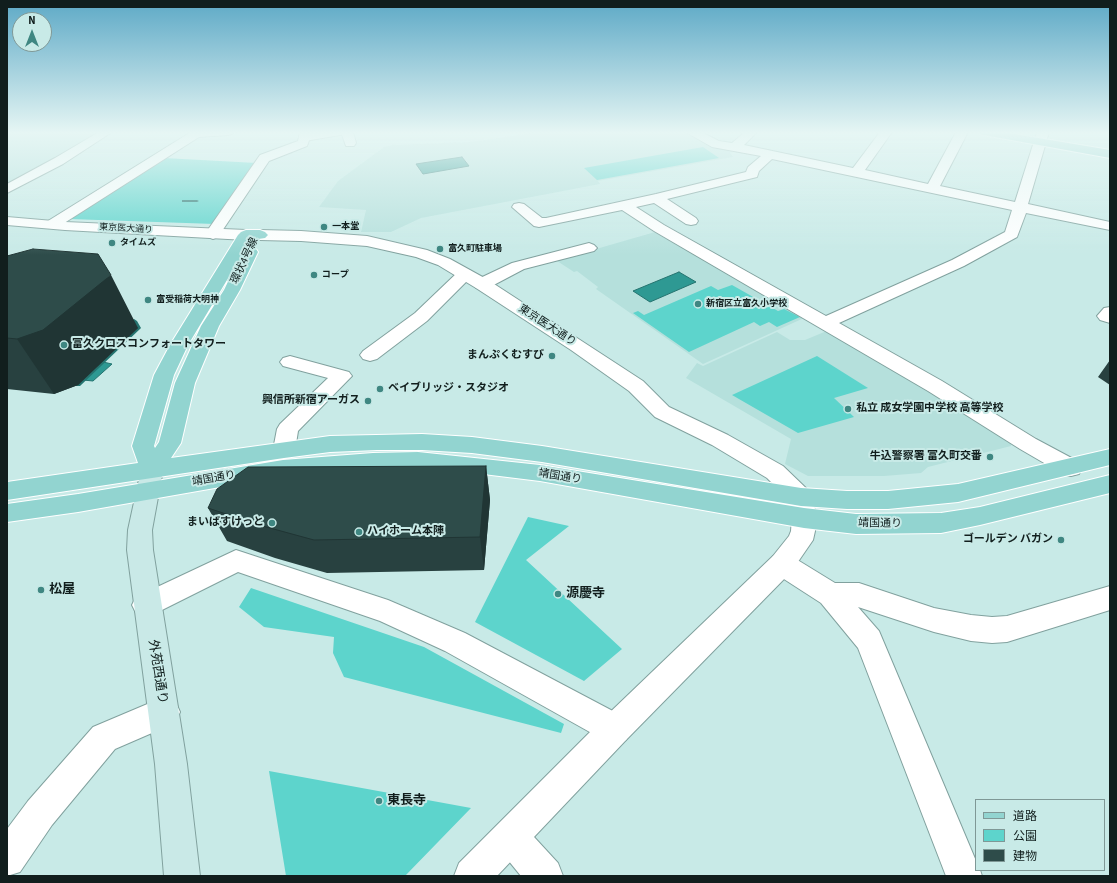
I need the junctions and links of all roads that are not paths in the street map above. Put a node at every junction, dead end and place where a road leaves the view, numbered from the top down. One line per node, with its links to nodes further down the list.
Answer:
1 (36, 173): 9 (street)
2 (133, 173): 16 (street)
3 (254, 173): 18 (street)
4 (752, 173): 10 (street)
5 (862, 173): 8 (street)
6 (940, 173): 8 (street)
7 (1030, 173): 13 (street)
8 (932, 188): 13 (street)
9 (7, 189)
10 (656, 198): 11 (street); 15 (street)
11 (624, 205): 12 (street); 25 (street)
12 (519, 207)
13 (1020, 207): 17 (street); 25 (street)
14 (7, 221): 16 (street, 東京医大通り)
15 (691, 221)
16 (53, 224): 18 (street, 東京医大通り)
17 (1110, 226)
18 (213, 234): 19 (street, 東京医大通り)
19 (253, 235): 21 (street, 東京医大通り); 31 (main road, 環状4号線); 31 (main road, 環状4号線)
20 (589, 248): 22 (street)
21 (465, 274): 22 (street, 東京医大通り); 26 (street)
22 (482, 284): 34 (street, 東京医大通り)
23 (1110, 312): 24 (street)
24 (1110, 318)
25 (825, 323): 30 (street)
26 (370, 355)
27 (290, 362): 28 (street)
28 (284, 450): 31 (main road, 靖国通り); 34 (main road, 靖国通り)
29 (1110, 457): 30 (main road, 靖国通り)
30 (1071, 468): 34 (main road, 靖国通り)
31 (150, 481): 33 (main road, 靖国通り); 34 (main road, 靖国通り); 35 (main road, 靖国通り); 39 (main road, 外苑西通り)
32 (1110, 484): 34 (main road, 靖国通り)
33 (7, 491)
34 (803, 507): 36 (street)
35 (7, 513)
36 (782, 564): 37 (street); 41 (street)
37 (831, 595): 38 (street); 47 (street)
38 (1110, 598)
39 (146, 605): 40 (main road, 外苑西通り); 41 (street)
40 (164, 712): 43 (street); 44 (main road, 外苑西通り)
41 (615, 729): 42 (street)
42 (511, 837): 45 (street); 46 (street)
43 (7, 859)
44 (182, 876)
45 (472, 876)
46 (545, 876)
47 (964, 876)

